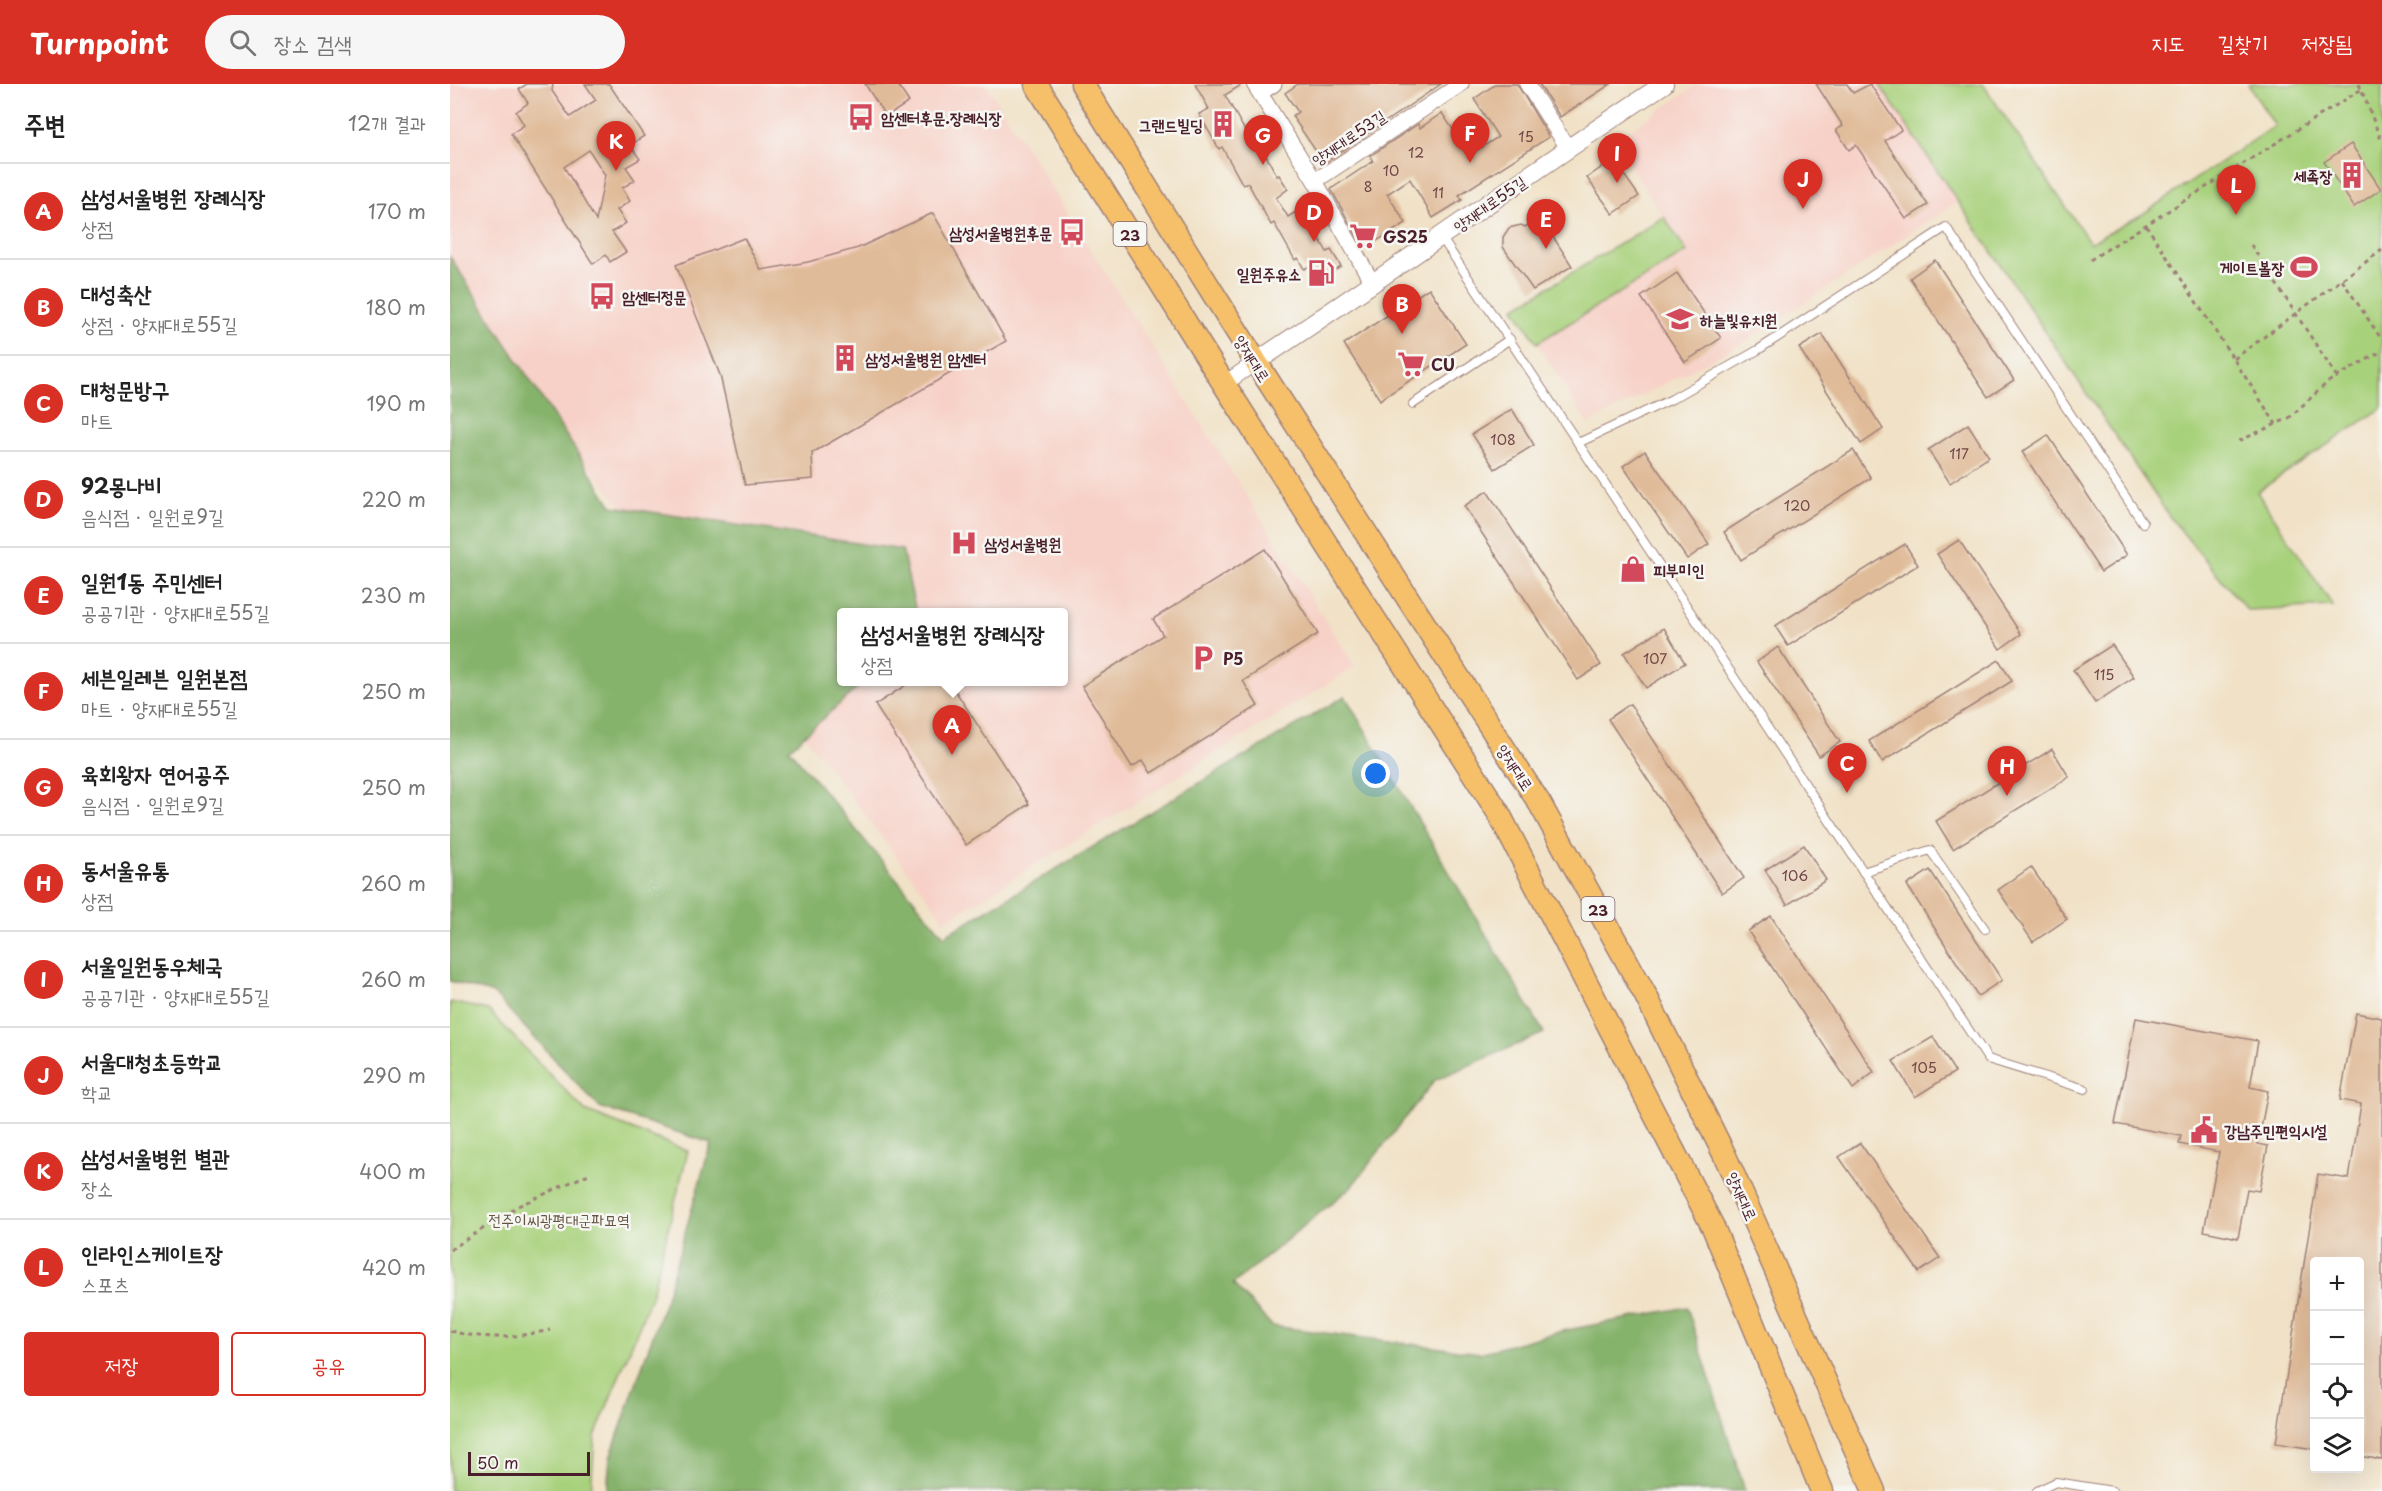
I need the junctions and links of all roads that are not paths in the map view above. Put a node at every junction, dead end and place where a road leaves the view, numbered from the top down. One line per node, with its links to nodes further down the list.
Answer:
1 (1036, 84): 14 (main road, 23)
2 (1082, 84): 13 (main road, 양재대로 / 23)
3 (1274, 84): 7 (street)
4 (1461, 84): 9 (street, 양재대로53길)
5 (1527, 84): 8 (street)
6 (1664, 84): 8 (street, 양재대로55길)
7 (1257, 89): 9 (street)
8 (1568, 148): 10 (street, 양재대로55길)
9 (1315, 181): 11 (street)
10 (1441, 237): 11 (street, 양재대로55길); 12 (lane)
11 (1373, 284): 13 (street, 양재대로55길)
12 (1509, 339): 15 (lane); 16 (lane)
13 (1256, 362): 14 (street, 양재대로55길); 24 (main road, 양재대로 / 23)
14 (1224, 384): 21 (main road, 23)
15 (1413, 404)
16 (1578, 443): 17 (lane); 18 (lane)
17 (2143, 524)
18 (1863, 872): 19 (lane); 20 (lane)
19 (1984, 928)
20 (2085, 1089)
21 (1800, 1436): 22 (main road, 23); 23 (main road)
22 (1816, 1491)
23 (1822, 1491)
24 (1874, 1491)
25 (2037, 1491): 26 (lane)
26 (2112, 1491)

